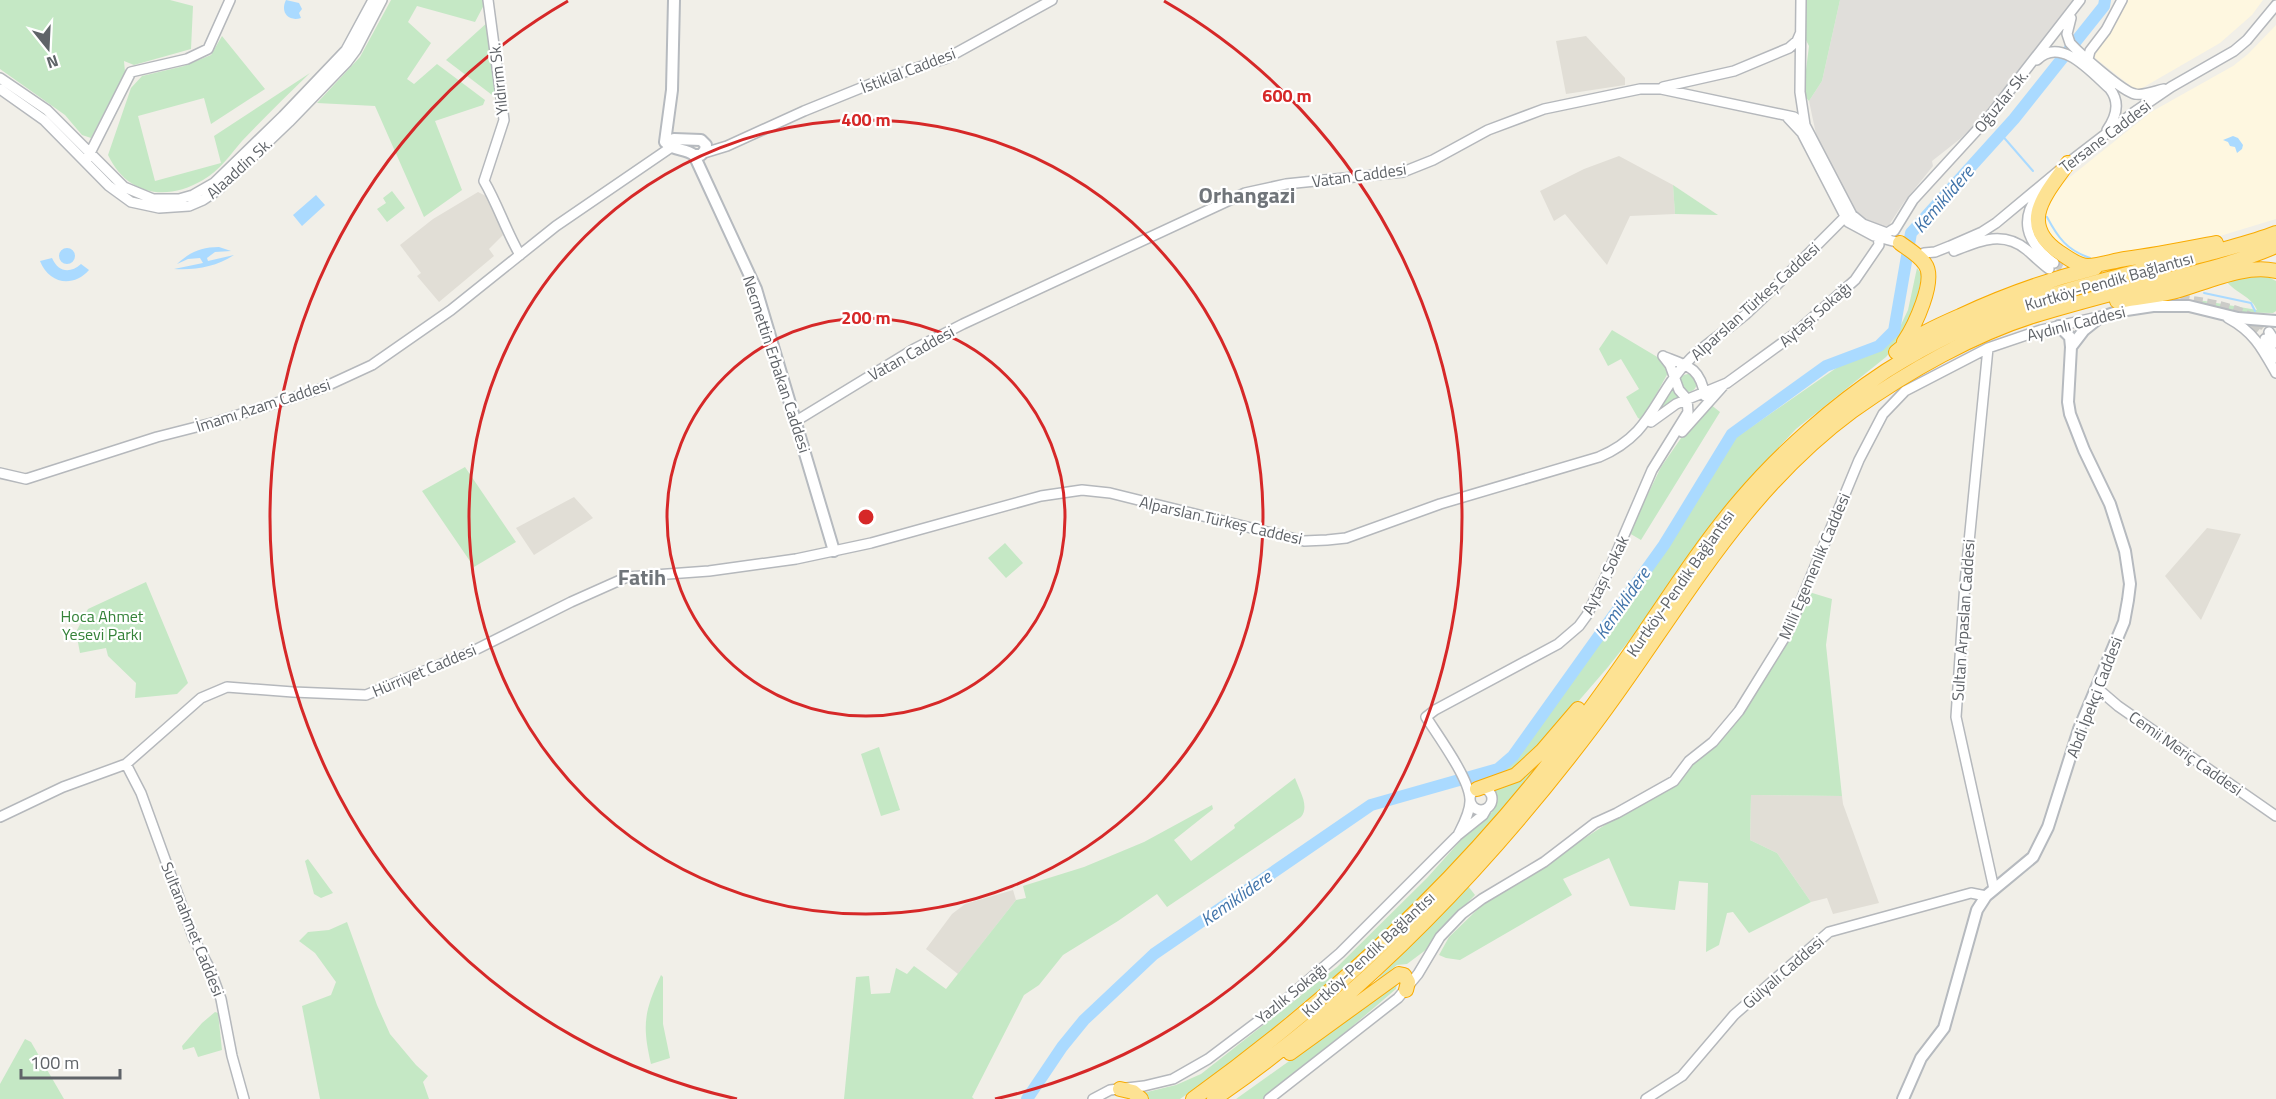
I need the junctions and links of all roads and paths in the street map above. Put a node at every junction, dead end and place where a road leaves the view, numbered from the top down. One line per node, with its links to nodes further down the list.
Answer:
1 (230, 0): 28 (street)
2 (373, 0): 28 (street, Alaaddin Sk.)
3 (382, 0): 28 (street, Alaaddin Sk.)
4 (488, 0): 38 (street, Yıldırım Sk.)
5 (674, 0): 26 (main road)
6 (1052, 0): 27 (street, İstiklal Caddesi)
7 (1801, 0): 11 (street)
8 (2081, 0): 13 (street); 17 (street, Oğuzlar Sk.)
9 (2122, 0): 13 (street)
10 (2276, 5): 18 (street, Tersane Caddesi)
11 (1800, 34): 12 (street); 14 (street)
12 (1777, 54): 14 (street); 16 (street)
13 (2084, 59): 17 (street); 18 (street); 25 (street)
14 (1800, 63): 22 (street)
15 (0, 78): 28 (street, Alaaddin Sk.)
16 (1700, 79): 19 (street); 21 (street)
17 (2013, 87): 31 (street, Oğuzlar Sk.)
18 (2171, 87): 25 (street, Tersane Caddesi)
19 (1654, 88): 21 (street, Vatan Caddesi); 61 (street, Vatan Caddesi)
20 (0, 89): 28 (street, Alaaddin Sk.)
21 (1698, 97): 23 (street, Vatan Caddesi)
22 (1801, 98): 23 (street); 24 (street)
23 (1778, 113): 24 (street, Vatan Caddesi); 30 (street)
24 (1805, 125): 30 (street)
25 (2100, 139): 29 (street, Tersane Caddesi)
26 (670, 143): 27 (main road); 38 (street, İmamı Azam Caddesi)
27 (698, 149): 61 (main road, Necmettin Erbakan Caddesi)
28 (88, 158)
29 (2063, 167): 39 (highway); 40 (street, Tersane Caddesi); 40 (street)
30 (1847, 215): 33 (street); 35 (street); 53 (street, Alparslan Türkeş Caddesi)
31 (1895, 228): 33 (street); 36 (street)
32 (2276, 228): 39 (highway)
33 (1874, 230): 35 (street)
34 (2276, 233): 63 (highway, Kurtköy-Pendik Bağlantısı)
35 (1879, 242): 36 (street); 57 (street, Aytaşı Sokağı)
36 (1897, 242): 40 (highway)
37 (2276, 246): 45 (highway, Kurtköy-Pendik Bağlantısı)
38 (520, 255): 65 (street, İmamı Azam Caddesi)
39 (2156, 255): 51 (highway)
40 (1922, 256): 51 (highway)
41 (2276, 271): 45 (highway)
42 (2218, 312): 43 (main road, Aydınlı Caddesi); 44 (main road, Aydınlı Caddesi); 46 (main road, Aydınlı Caddesi); 55 (street)
43 (2107, 314): 47 (street, Aydınlı Caddesi); 49 (main road)
44 (2276, 314)
45 (2035, 315): 84 (highway, Kurtköy-Pendik Bağlantısı)
46 (2276, 321)
47 (2059, 326): 49 (main road); 50 (street, Aydınlı Caddesi)
48 (2276, 343): 52 (street)
49 (2071, 347): 68 (main road, Abdi İpekçi Caddesi)
50 (1988, 348): 54 (street, Aydınlı Caddesi); 75 (street, Sultan Arpaslan Caddesi)
51 (1896, 352): 63 (highway)
52 (2276, 358)
53 (1686, 365): 56 (street); 56 (street); 58 (street)
54 (1940, 371): 76 (street, Milli Egemenlik Caddesi)
55 (2276, 373)
56 (1674, 378): 59 (street); 62 (street, Alparslan Türkeş Caddesi)
57 (1727, 382): 58 (street); 60 (street)
58 (1704, 392): 59 (street); 60 (street)
59 (1687, 399): 62 (street); 64 (street)
60 (1701, 410): 64 (street)
61 (796, 421): 66 (main road, Necmettin Erbakan Caddesi)
62 (1640, 431): 66 (street, Alparslan Türkeş Caddesi)
63 (1795, 444): 67 (highway, Kurtköy-Pendik Bağlantısı)
64 (1658, 459): 70 (street, Aytaşı Sokak)
65 (0, 473)
66 (834, 551): 69 (street, Hürriyet Caddesi)
67 (1624, 663): 70 (highway); 83 (highway, Kurtköy-Pendik Bağlantısı)
68 (2097, 688): 72 (street, Cemii Meriç Caddesi); 75 (main road, Abdi İpekçi Caddesi)
69 (126, 764): 73 (street, Hürriyet Caddesi); 80 (street, Sultanahmet Caddesi)
70 (1471, 790): 71 (street); 71 (street); 74 (street, Yazlık Sokağı)
71 (1488, 808): 74 (street, Yazlık Sokağı)
72 (2276, 816)
73 (0, 817)
74 (1458, 835): 79 (street, Yazlık Sokağı)
75 (1990, 892): 88 (street, Gülyalı Caddesi); 89 (main road, Abdi İpekçi Caddesi)
76 (1421, 973): 77 (street, Milli Egemenlik Caddesi); 78 (street, Milli Egemenlik Caddesi)
77 (1406, 990): 78 (street, Milli Egemenlik Caddesi); 85 (highway)
78 (1297, 1080): 86 (street, Milli Egemenlik Caddesi); 87 (street, Milli Egemenlik Caddesi)
79 (1120, 1089): 81 (street, Yazlık Sokağı); 82 (highway)
80 (244, 1099)
81 (1093, 1099)
82 (1141, 1099)
83 (1193, 1099)
84 (1214, 1099)
85 (1225, 1099)
86 (1269, 1099)
87 (1275, 1099)
88 (1646, 1099)
89 (1903, 1099)

